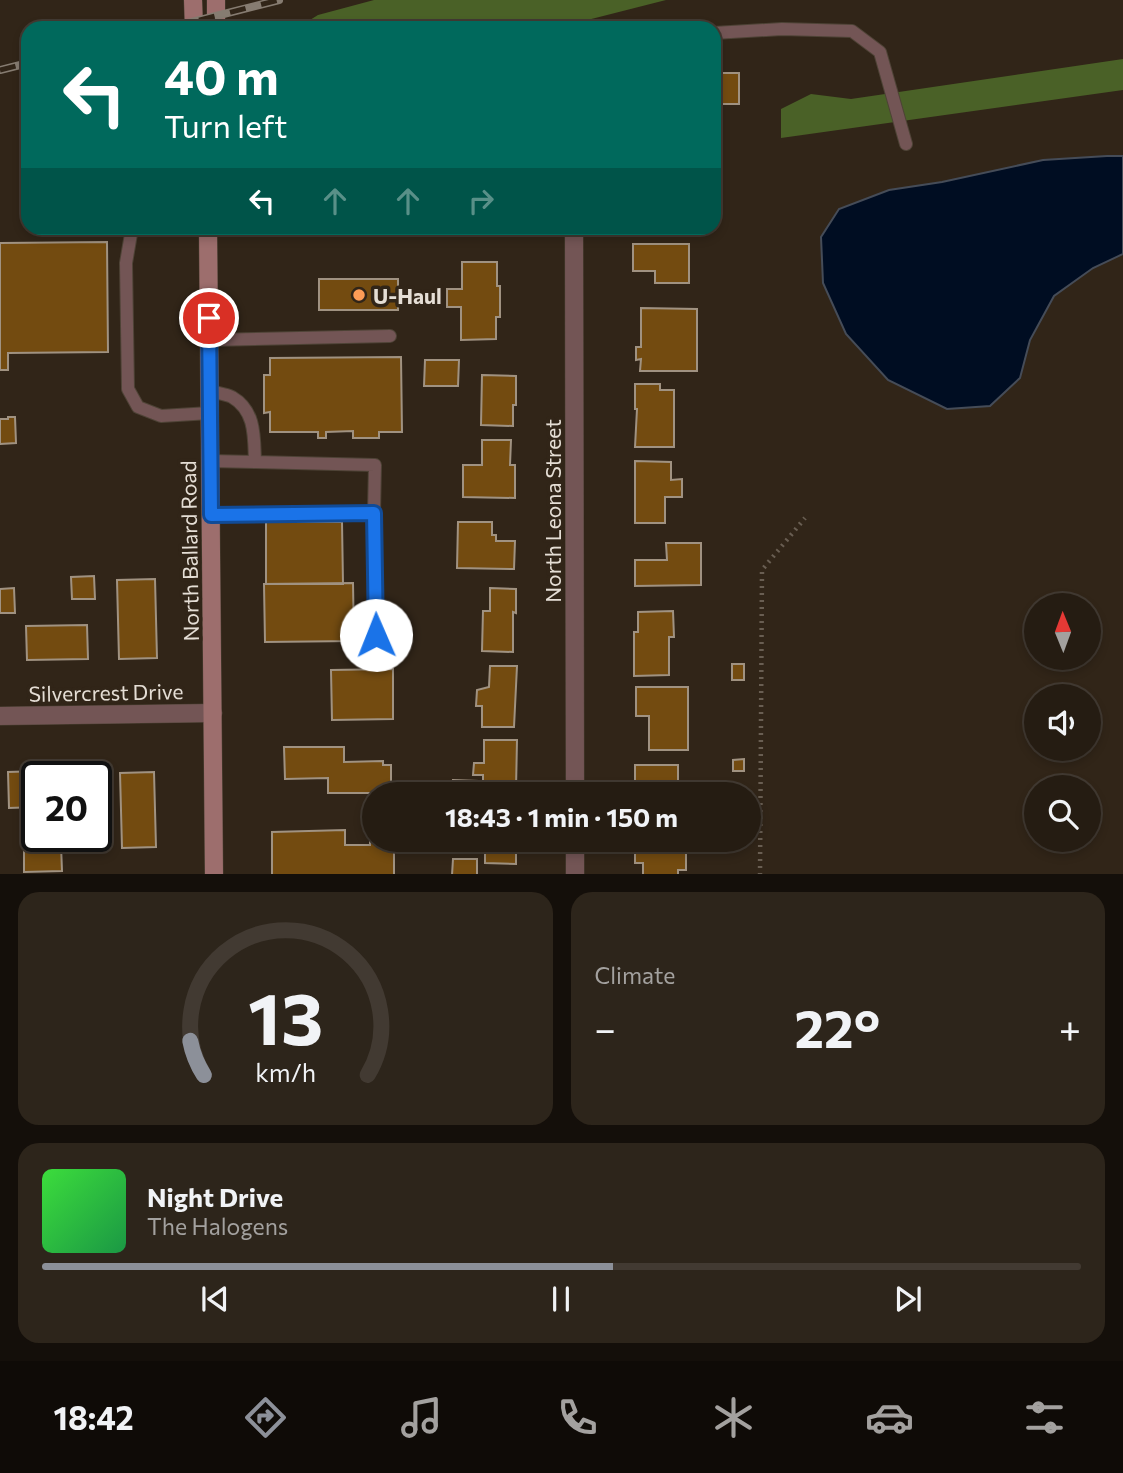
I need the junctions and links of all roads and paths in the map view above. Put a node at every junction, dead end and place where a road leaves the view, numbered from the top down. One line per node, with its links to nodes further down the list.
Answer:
1 (193, 0): 3 (main road)
2 (216, 0): 4 (main road)
3 (194, 21)
4 (216, 21)
5 (721, 33): 6 (lane)
6 (906, 144)
7 (131, 235): 13 (lane)
8 (208, 235): 11 (main road, North Ballard Road)
9 (573, 235): 22 (street, North Leona Street)
10 (390, 336): 11 (lane)
11 (209, 340): 12 (main road, North Ballard Road)
12 (210, 391): 13 (main road, North Ballard Road); 15 (lane)
13 (210, 413): 14 (main road, North Ballard Road)
14 (211, 461): 15 (lane); 17 (main road, North Ballard Road)
15 (255, 462): 16 (lane)
16 (374, 513): 17 (lane); 19 (lane)
17 (211, 515): 20 (main road, North Ballard Road)
18 (805, 518): 26 (path)
19 (376, 635)
20 (214, 713): 21 (street, Silvercrest Drive); 24 (main road, North Ballard Road)
21 (0, 716)
22 (575, 782)
23 (575, 852): 25 (street)
24 (215, 874)
25 (575, 874)
26 (760, 874)

